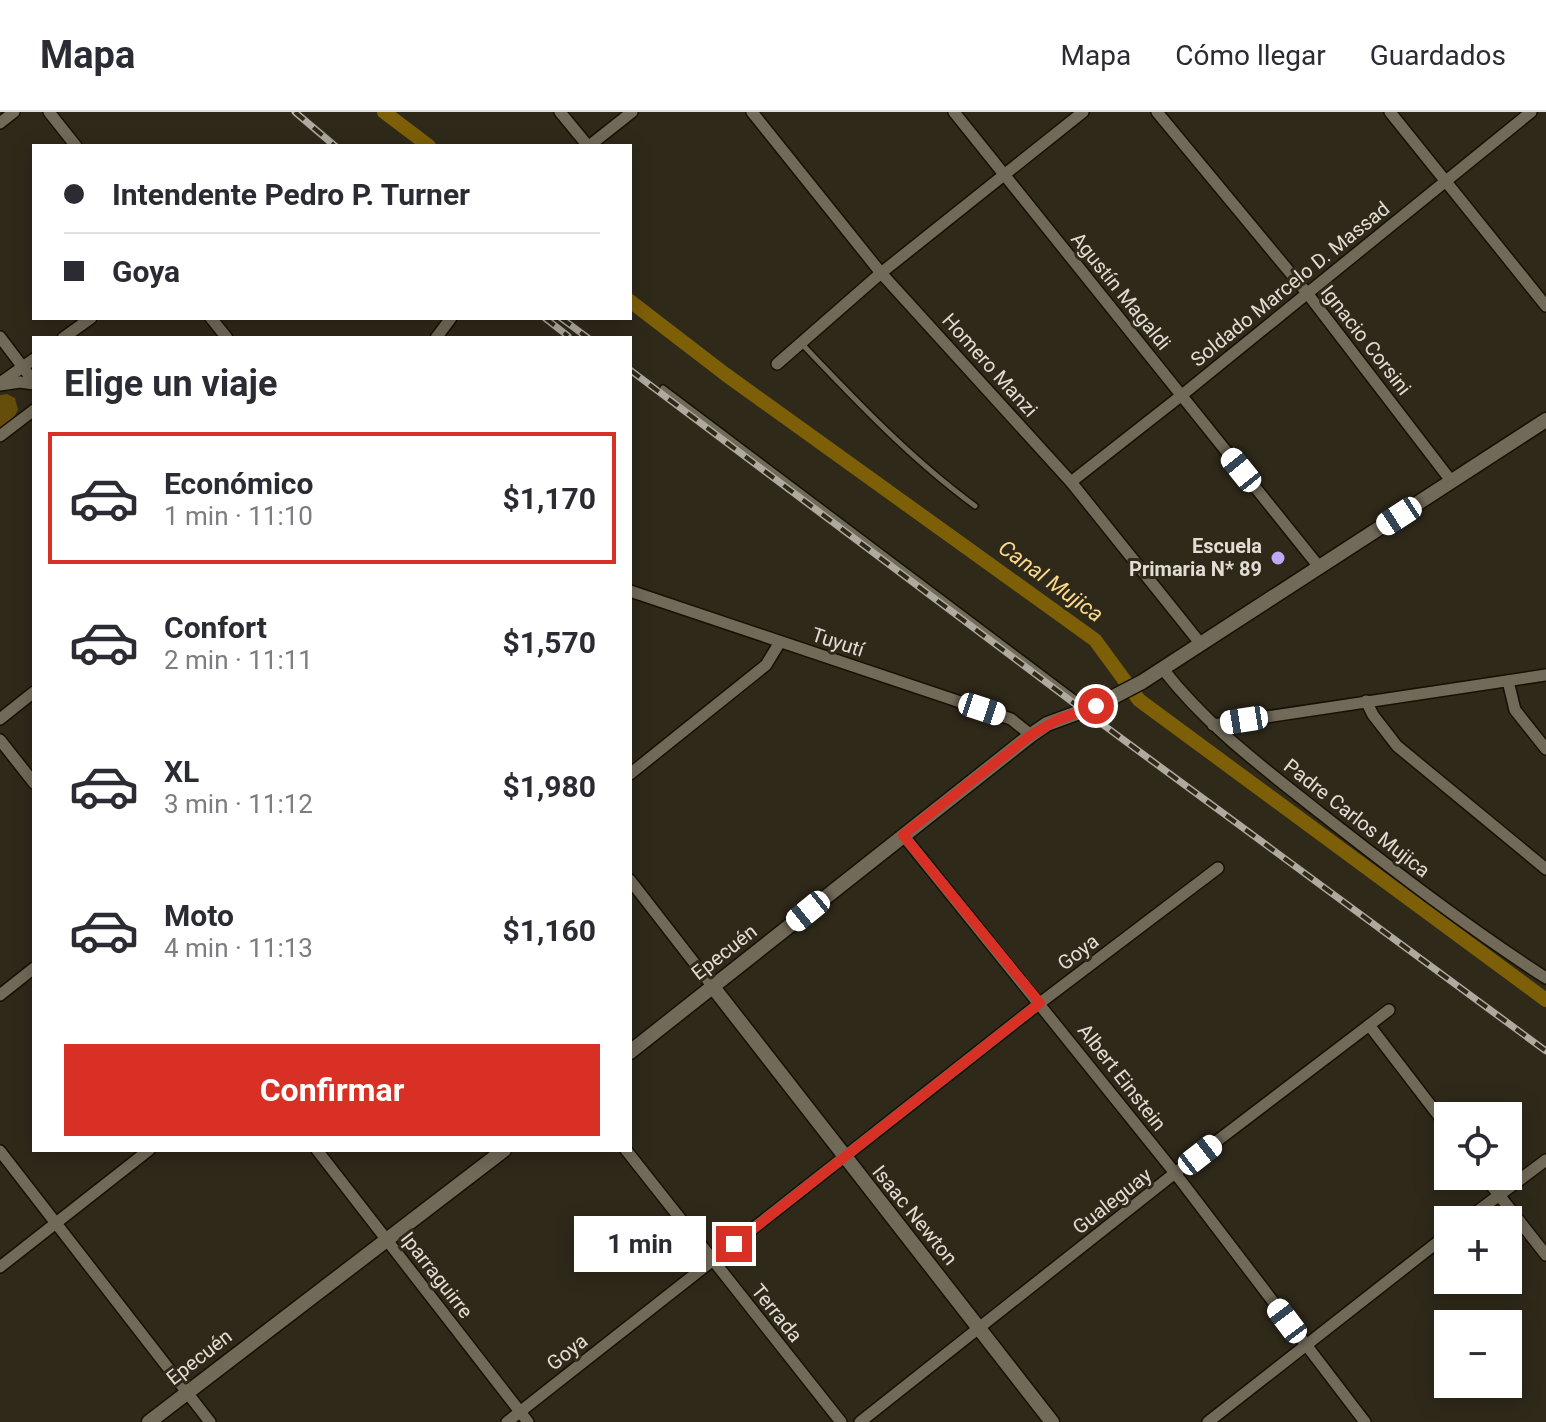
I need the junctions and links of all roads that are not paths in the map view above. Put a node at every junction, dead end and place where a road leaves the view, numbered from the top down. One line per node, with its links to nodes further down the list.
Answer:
1 (14, 112): 11 (street)
2 (49, 112): 12 (street)
3 (560, 112): 13 (street)
4 (632, 112): 14 (street)
5 (752, 112): 17 (street, Homero Manzi)
6 (954, 112): 15 (street, Agustín Magaldi)
7 (1083, 112): 15 (street)
8 (1157, 112): 18 (street, Ignacio Corsini)
9 (1390, 112): 16 (street)
10 (1531, 112): 16 (street, Soldado Marcelo D. Massad)
11 (0, 123)
12 (74, 144)
13 (587, 144)
14 (592, 144)
15 (1004, 174): 17 (street); 33 (street, Agustín Magaldi)
16 (1445, 180): 18 (street, Soldado Marcelo D. Massad); 19 (street)
17 (881, 273): 25 (street); 37 (street, Homero Manzi)
18 (1307, 293): 33 (street, Soldado Marcelo D. Massad); 38 (street, Ignacio Corsini)
19 (1546, 306)
20 (88, 320): 22 (street)
21 (213, 320): 23 (street)
22 (66, 336)
23 (225, 336)
24 (0, 337): 28 (street)
25 (801, 342): 27 (street); 39 (lane)
26 (32, 360): 28 (street)
27 (777, 364)
28 (23, 367): 29 (street); 31 (street)
29 (32, 380)
30 (32, 383): 31 (street)
31 (0, 384)
32 (663, 388): 49 (lane)
33 (1182, 395): 37 (street, Soldado Marcelo D. Massad); 40 (street, Agustín Magaldi)
34 (32, 412): 36 (street)
35 (1546, 420): 38 (street, Epecuén)
36 (0, 436)
37 (1071, 482): 43 (street, Homero Manzi)
38 (1452, 482): 40 (street, Epecuén)
39 (975, 506)
40 (1320, 568): 43 (street, Epecuén)
41 (632, 592): 42 (street, Tuyutí)
42 (780, 642): 52 (street, Tuyutí); 55 (street)
43 (1200, 643): 44 (street, Epecuén)
44 (1162, 668): 49 (street, Epecuén); 51 (street, Padre Carlos Mujica)
45 (1546, 675): 46 (street)
46 (1508, 681): 48 (street); 54 (street)
47 (32, 694): 50 (street)
48 (1366, 701): 51 (street); 59 (street)
49 (1089, 708): 52 (street, Epecuén)
50 (0, 719)
51 (1213, 725): 62 (street, Padre Carlos Mujica)
52 (1031, 735): 57 (street, Epecuén)
53 (0, 740): 56 (street)
54 (1546, 749)
55 (632, 772)
56 (32, 780)
57 (903, 835): 63 (street, Epecuén); 65 (street, Albert Einstein)
58 (1218, 868): 65 (street, Goya)
59 (1546, 869)
60 (632, 883): 63 (street, Isaac Newton)
61 (32, 970): 64 (street)
62 (1546, 978)
63 (713, 987): 68 (street, Epecuén); 75 (street, Isaac Newton)
64 (0, 995)
65 (1040, 1003): 75 (street, Goya); 77 (street, Albert Einstein)
66 (1389, 1010): 67 (street, Gualeguay)
67 (1369, 1025): 69 (street); 77 (street, Gualeguay)
68 (632, 1050)
69 (1434, 1110)
70 (0, 1151): 81 (street)
71 (146, 1152): 81 (street)
72 (319, 1152): 82 (street, Iparraguirre)
73 (501, 1152): 82 (street, Epecuén)
74 (628, 1152): 85 (street, Terrada)
75 (844, 1158): 85 (street, Goya); 87 (street, Isaac Newton)
76 (1546, 1160): 79 (street)
77 (1175, 1173): 87 (street, Gualeguay); 88 (street, Albert Einstein)
78 (1496, 1190): 79 (street)
79 (1499, 1194): 80 (street); 84 (street)
80 (1484, 1206)
81 (56, 1223): 86 (street); 89 (street)
82 (387, 1239): 89 (street, Epecuén); 90 (street, Iparraguirre)
83 (1434, 1245): 88 (street)
84 (1546, 1255)
85 (712, 1261): 90 (street, Goya); 95 (street, Terrada)
86 (0, 1267)
87 (980, 1328): 96 (street, Gualeguay); 97 (street, Isaac Newton)
88 (1306, 1346): 98 (street); 99 (street, Albert Einstein)
89 (187, 1392): 91 (street, Epecuén); 92 (street)
90 (520, 1412): 93 (street, Goya); 94 (street, Iparraguirre)
91 (149, 1422)
92 (210, 1422)
93 (507, 1422)
94 (528, 1422)
95 (841, 1422)
96 (860, 1422)
97 (1052, 1422)
98 (1208, 1422)
99 (1365, 1422)

